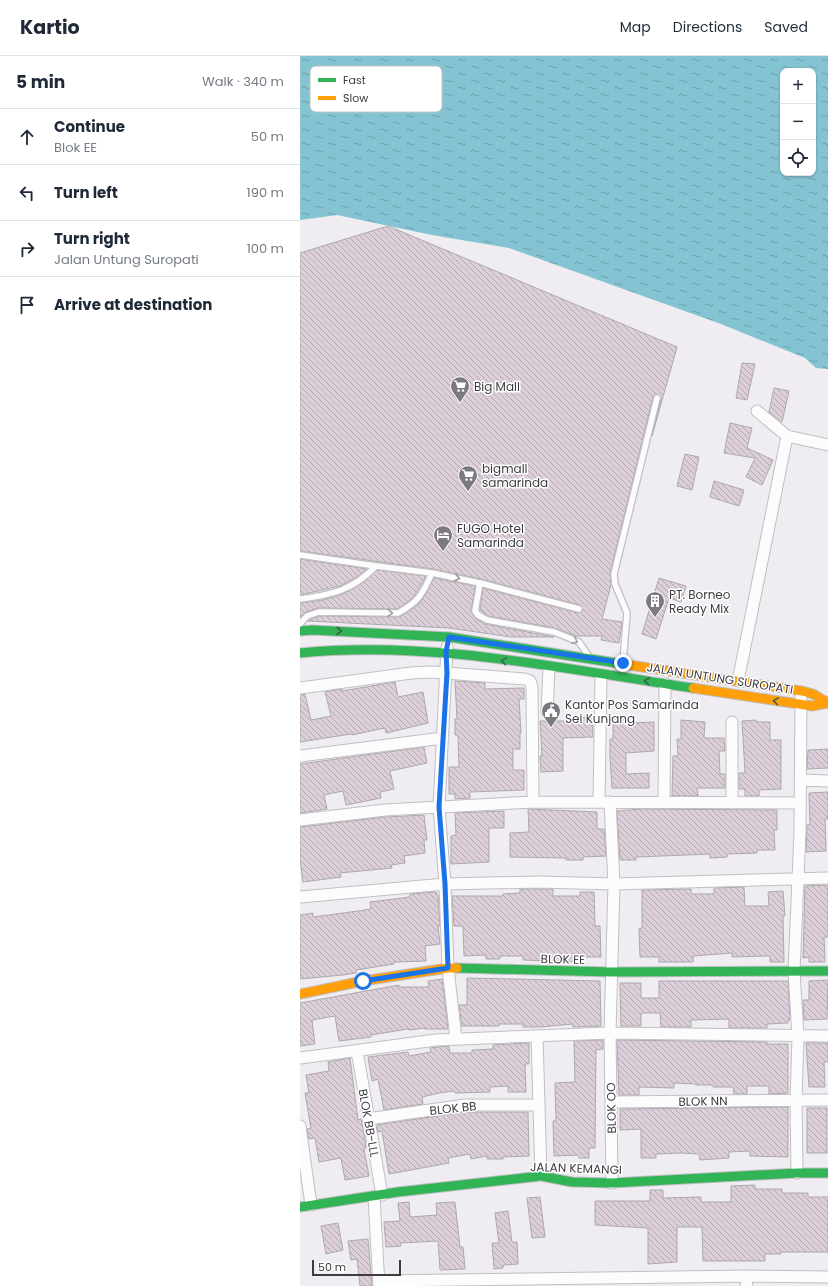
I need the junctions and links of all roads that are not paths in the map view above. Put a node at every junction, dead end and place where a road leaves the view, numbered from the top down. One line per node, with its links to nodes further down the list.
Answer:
1 (657, 398): 17 (lane)
2 (757, 411): 3 (street)
3 (787, 436): 4 (street); 22 (street)
4 (828, 445)
5 (300, 555): 6 (lane)
6 (376, 566): 7 (lane); 9 (lane)
7 (432, 573): 8 (lane, one-way to 8); 11 (lane, one-way to 7)
8 (480, 583): 10 (lane); 16 (lane, one-way to 16)
9 (300, 599)
10 (579, 609)
11 (300, 624)
12 (300, 631): 13 (main road, JALAN UNTUNG SUROPATI, one-way to 13)
13 (449, 637): 14 (street); 16 (main road, JALAN UNTUNG SUROPATI)
14 (446, 652): 15 (main road, JALAN UNTUNG SUROPATI); 18 (main road, JALAN UNTUNG SUROPATI, one-way to 14); 19 (street)
15 (300, 653)
16 (589, 657): 17 (main road, JALAN UNTUNG SUROPATI); 20 (lane)
17 (623, 663): 22 (main road, JALAN UNTUNG SUROPATI)
18 (549, 668): 20 (main road, JALAN UNTUNG SUROPATI); 28 (street)
19 (447, 673): 24 (street); 30 (street); 34 (street)
20 (586, 673): 21 (main road, JALAN UNTUNG SUROPATI)
21 (601, 675): 23 (main road, JALAN UNTUNG SUROPATI, one-way to 21); 35 (street, BLOK OO)
22 (738, 681): 25 (main road, JALAN UNTUNG SUROPATI)
23 (665, 684): 27 (main road, JALAN UNTUNG SUROPATI, one-way to 23); 36 (street)
24 (300, 688)
25 (802, 690): 26 (main road, JALAN UNTUNG SUROPATI); 27 (street)
26 (828, 703): 27 (main road, JALAN UNTUNG SUROPATI)
27 (800, 704): 32 (street)
28 (547, 712)
29 (732, 722): 37 (street)
30 (443, 738): 31 (street); 39 (street)
31 (300, 756)
32 (801, 780): 33 (street); 38 (street)
33 (828, 781)
34 (533, 802): 35 (street); 39 (street)
35 (604, 802): 36 (street); 44 (street, BLOK OO)
36 (664, 802): 37 (street)
37 (732, 803): 38 (street)
38 (800, 803): 42 (street)
39 (439, 807): 40 (street); 43 (street)
40 (300, 820)
41 (828, 878): 42 (street)
42 (798, 880): 44 (street); 47 (street)
43 (445, 884): 44 (street); 45 (street); 46 (street)
44 (614, 884): 49 (street, BLOK OO)
45 (300, 898)
46 (448, 968): 49 (main road, BLOK EE); 50 (main road, BLOK EE); 55 (street)
47 (794, 971): 48 (main road, BLOK EE); 49 (main road, BLOK EE); 54 (street)
48 (828, 971)
49 (611, 972): 51 (street, BLOK OO)
50 (300, 994)
51 (610, 1034): 52 (street); 54 (street); 60 (street, BLOK OO)
52 (537, 1036): 55 (street); 61 (street)
53 (828, 1036): 54 (street)
54 (798, 1037): 58 (street)
55 (456, 1039): 56 (street)
56 (357, 1051): 57 (street); 62 (street, BLOK BB-LLL)
57 (300, 1058)
58 (796, 1100): 59 (street, BLOK NN); 60 (street, BLOK NN); 64 (street)
59 (828, 1100)
60 (611, 1102): 67 (street, BLOK OO)
61 (539, 1105): 62 (street, BLOK BB); 66 (street)
62 (368, 1119): 68 (street, BLOK BB-LLL)
63 (300, 1126): 69 (street)
64 (797, 1172): 65 (main road, JALAN KEMANGI); 67 (main road, JALAN KEMANGI)
65 (828, 1173)
66 (541, 1176): 67 (main road, JALAN KEMANGI); 68 (main road, JALAN KEMANGI)
67 (612, 1183)
68 (378, 1196): 69 (main road, JALAN KEMANGI); 73 (street, BLOK BB-LLL)
69 (306, 1206)
70 (828, 1277): 71 (street)
71 (747, 1281): 72 (street)
72 (665, 1282): 73 (street)
73 (379, 1283)

